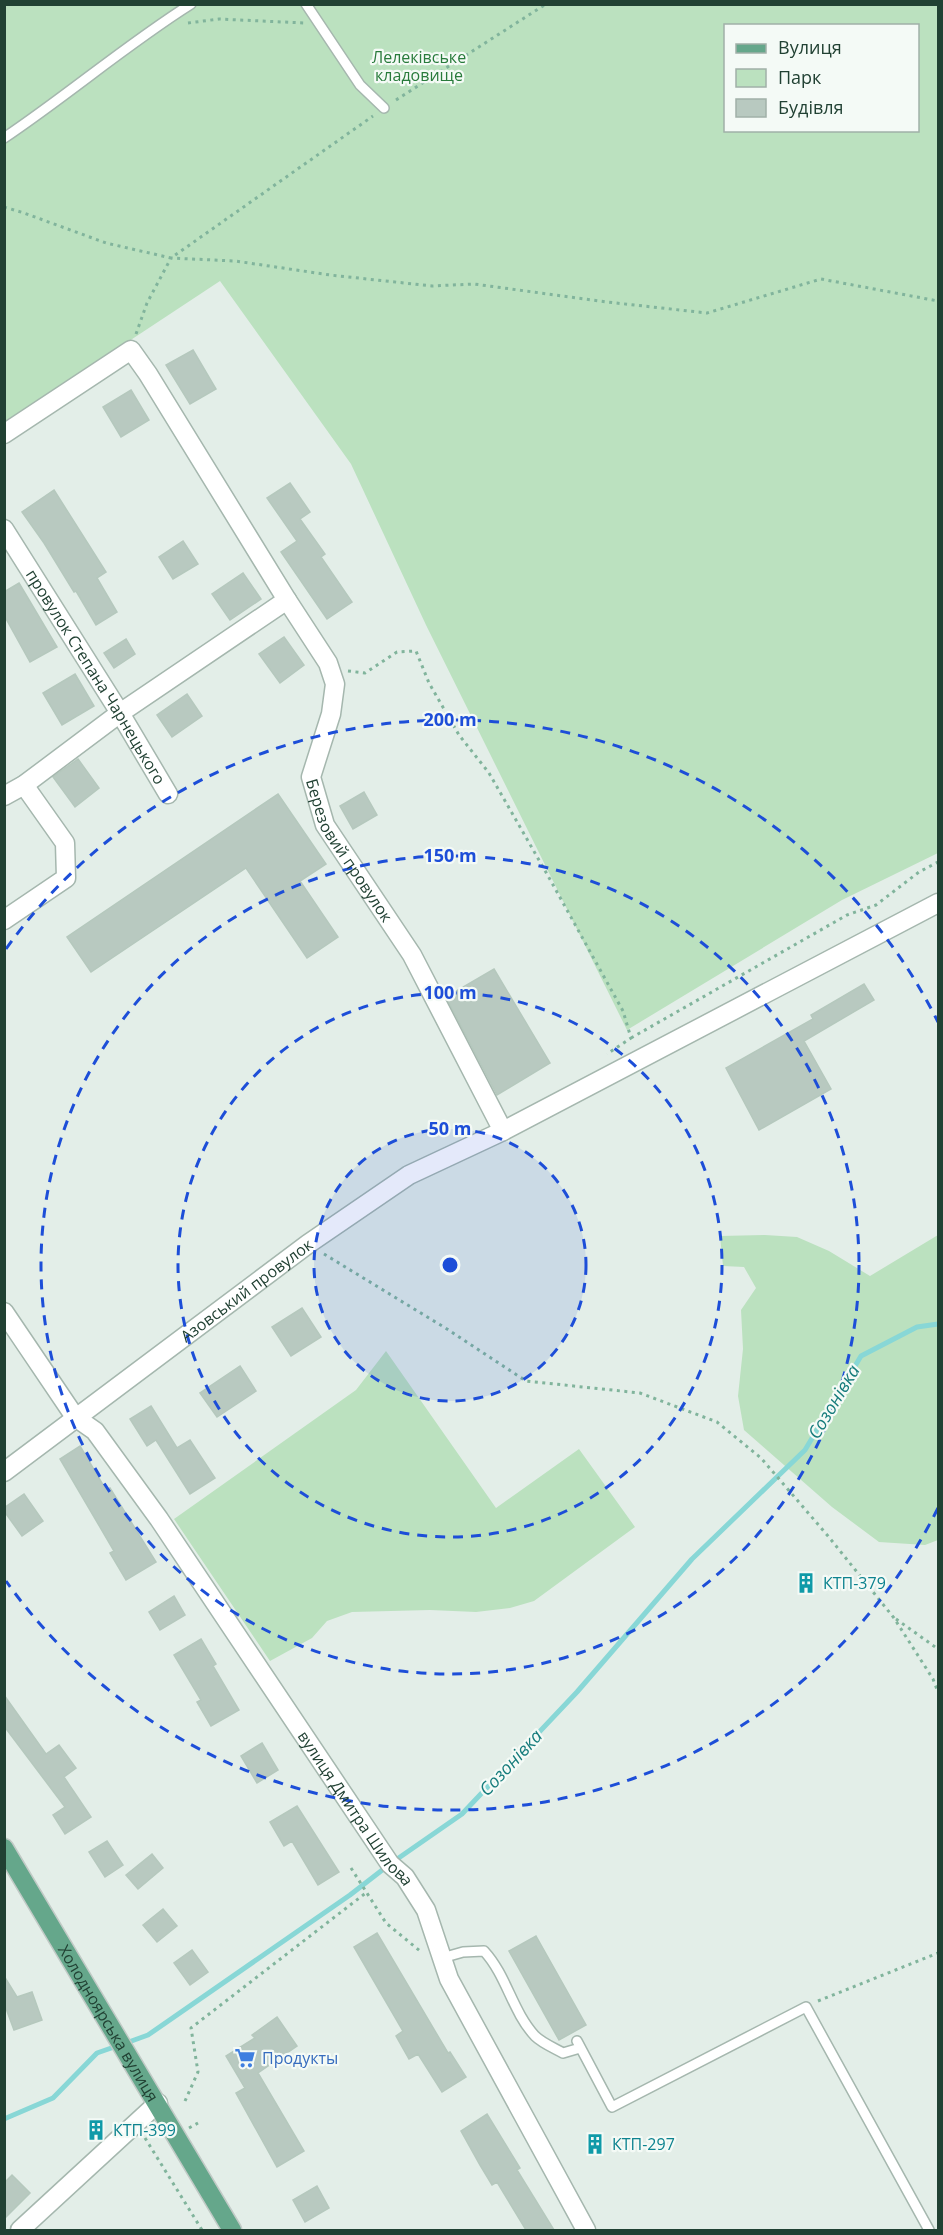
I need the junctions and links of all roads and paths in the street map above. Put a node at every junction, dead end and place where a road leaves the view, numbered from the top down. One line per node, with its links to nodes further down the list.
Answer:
1 (191, 4): 7 (lane)
2 (306, 4): 5 (lane)
3 (546, 4): 6 (path)
4 (188, 23): 5 (path)
5 (326, 34): 6 (lane)
6 (384, 108): 9 (path)
7 (4, 138)
8 (4, 207): 9 (path)
9 (171, 258): 10 (path); 11 (path)
10 (939, 301)
11 (131, 350): 12 (street); 14 (street, Березовий провулок)
12 (4, 434)
13 (4, 529): 16 (street, провулок Степана Чарнецького)
14 (287, 600): 15 (street, Березовий провулок); 16 (street)
15 (328, 663): 23 (path); 25 (street, Березовий провулок)
16 (120, 713): 17 (street); 18 (street, провулок Степана Чарнецького)
17 (24, 785): 19 (street); 22 (street)
18 (168, 794)
19 (4, 796)
20 (939, 862): 23 (path)
21 (939, 903): 25 (street, Азовський провулок)
22 (4, 920)
23 (631, 1038): 24 (path)
24 (604, 1056)
25 (503, 1131): 26 (street, Азовський провулок)
26 (308, 1244): 28 (street, Азовський провулок); 30 (path)
27 (4, 1312): 28 (street, вулиця Дмитра Шилова)
28 (75, 1417): 29 (street, Азовський провулок); 38 (street, вулиця Дмитра Шилова)
29 (4, 1472)
30 (894, 1618): 31 (path); 32 (path)
31 (939, 1649)
32 (939, 1692)
33 (4, 1848): 41 (main road, Холодноярська вулиця)
34 (351, 1868): 35 (path)
35 (367, 1892): 36 (path); 40 (path)
36 (421, 1952)
37 (939, 1953): 39 (path)
38 (442, 1958): 39 (lane); 46 (street, вулиця Дмитра Шилова)
39 (806, 2007): 47 (lane)
40 (185, 2101)
41 (158, 2103): 42 (street); 45 (main road, Холодноярська вулиця)
42 (136, 2123): 43 (street); 44 (path)
43 (20, 2230)
44 (202, 2230)
45 (232, 2230)
46 (586, 2230)
47 (929, 2230)

